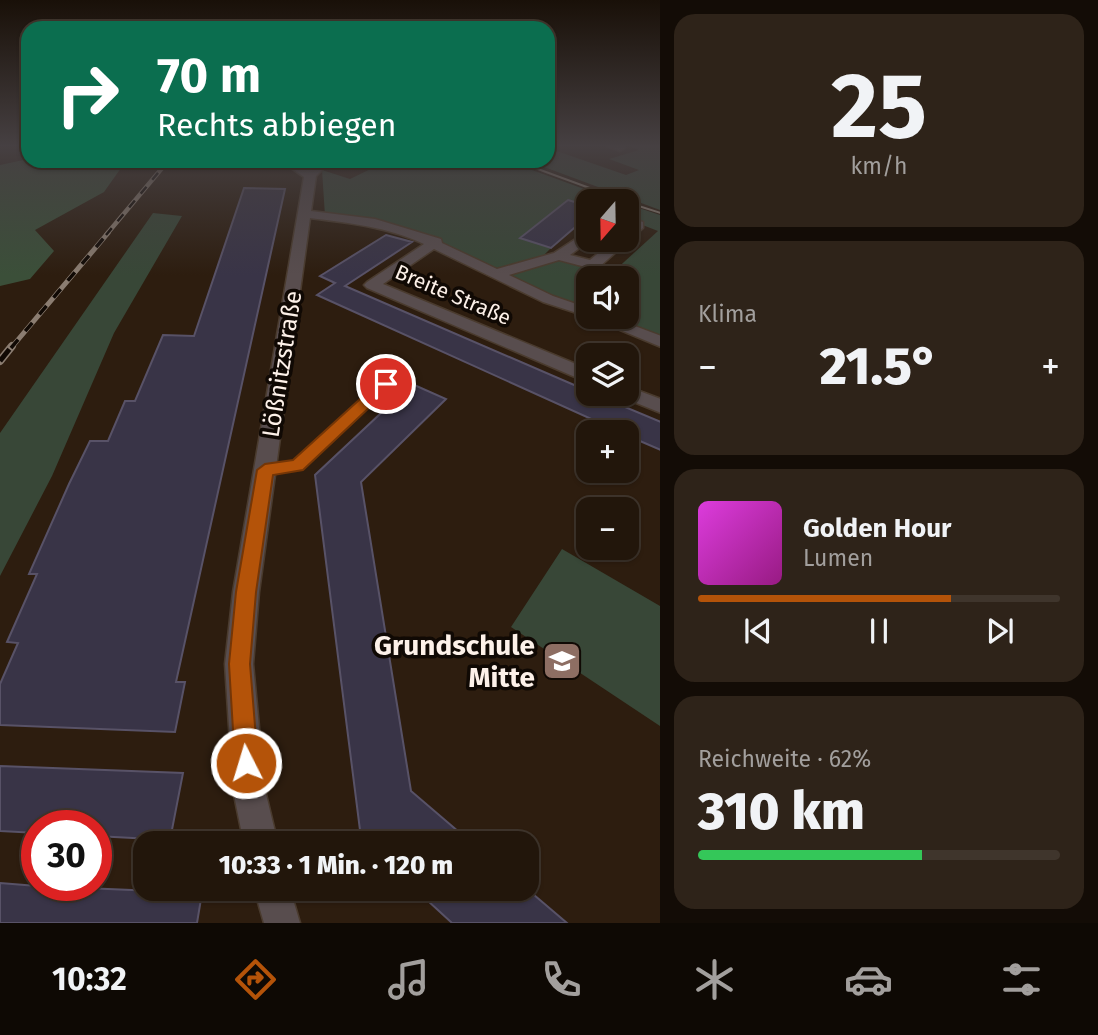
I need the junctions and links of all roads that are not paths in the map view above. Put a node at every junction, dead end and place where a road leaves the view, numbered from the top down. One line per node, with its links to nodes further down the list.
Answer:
1 (313, 189): 2 (street, Lößnitzstraße)
2 (306, 214): 3 (street, Breite Straße); 15 (street, Lößnitzstraße)
3 (436, 243): 7 (street, Breite Straße); 11 (street, Breite Straße)
4 (576, 247): 6 (street, Breite Straße)
5 (608, 252): 6 (street)
6 (559, 256): 7 (street, Breite Straße)
7 (496, 274): 8 (street, Breite Straße)
8 (576, 309)
9 (627, 329): 10 (street)
10 (660, 342)
11 (576, 371)
12 (386, 384): 15 (lane)
13 (639, 398): 14 (street)
14 (660, 407)
15 (265, 470): 16 (street, Lößnitzstraße)
16 (258, 831)
17 (276, 901): 18 (street)
18 (282, 923)

